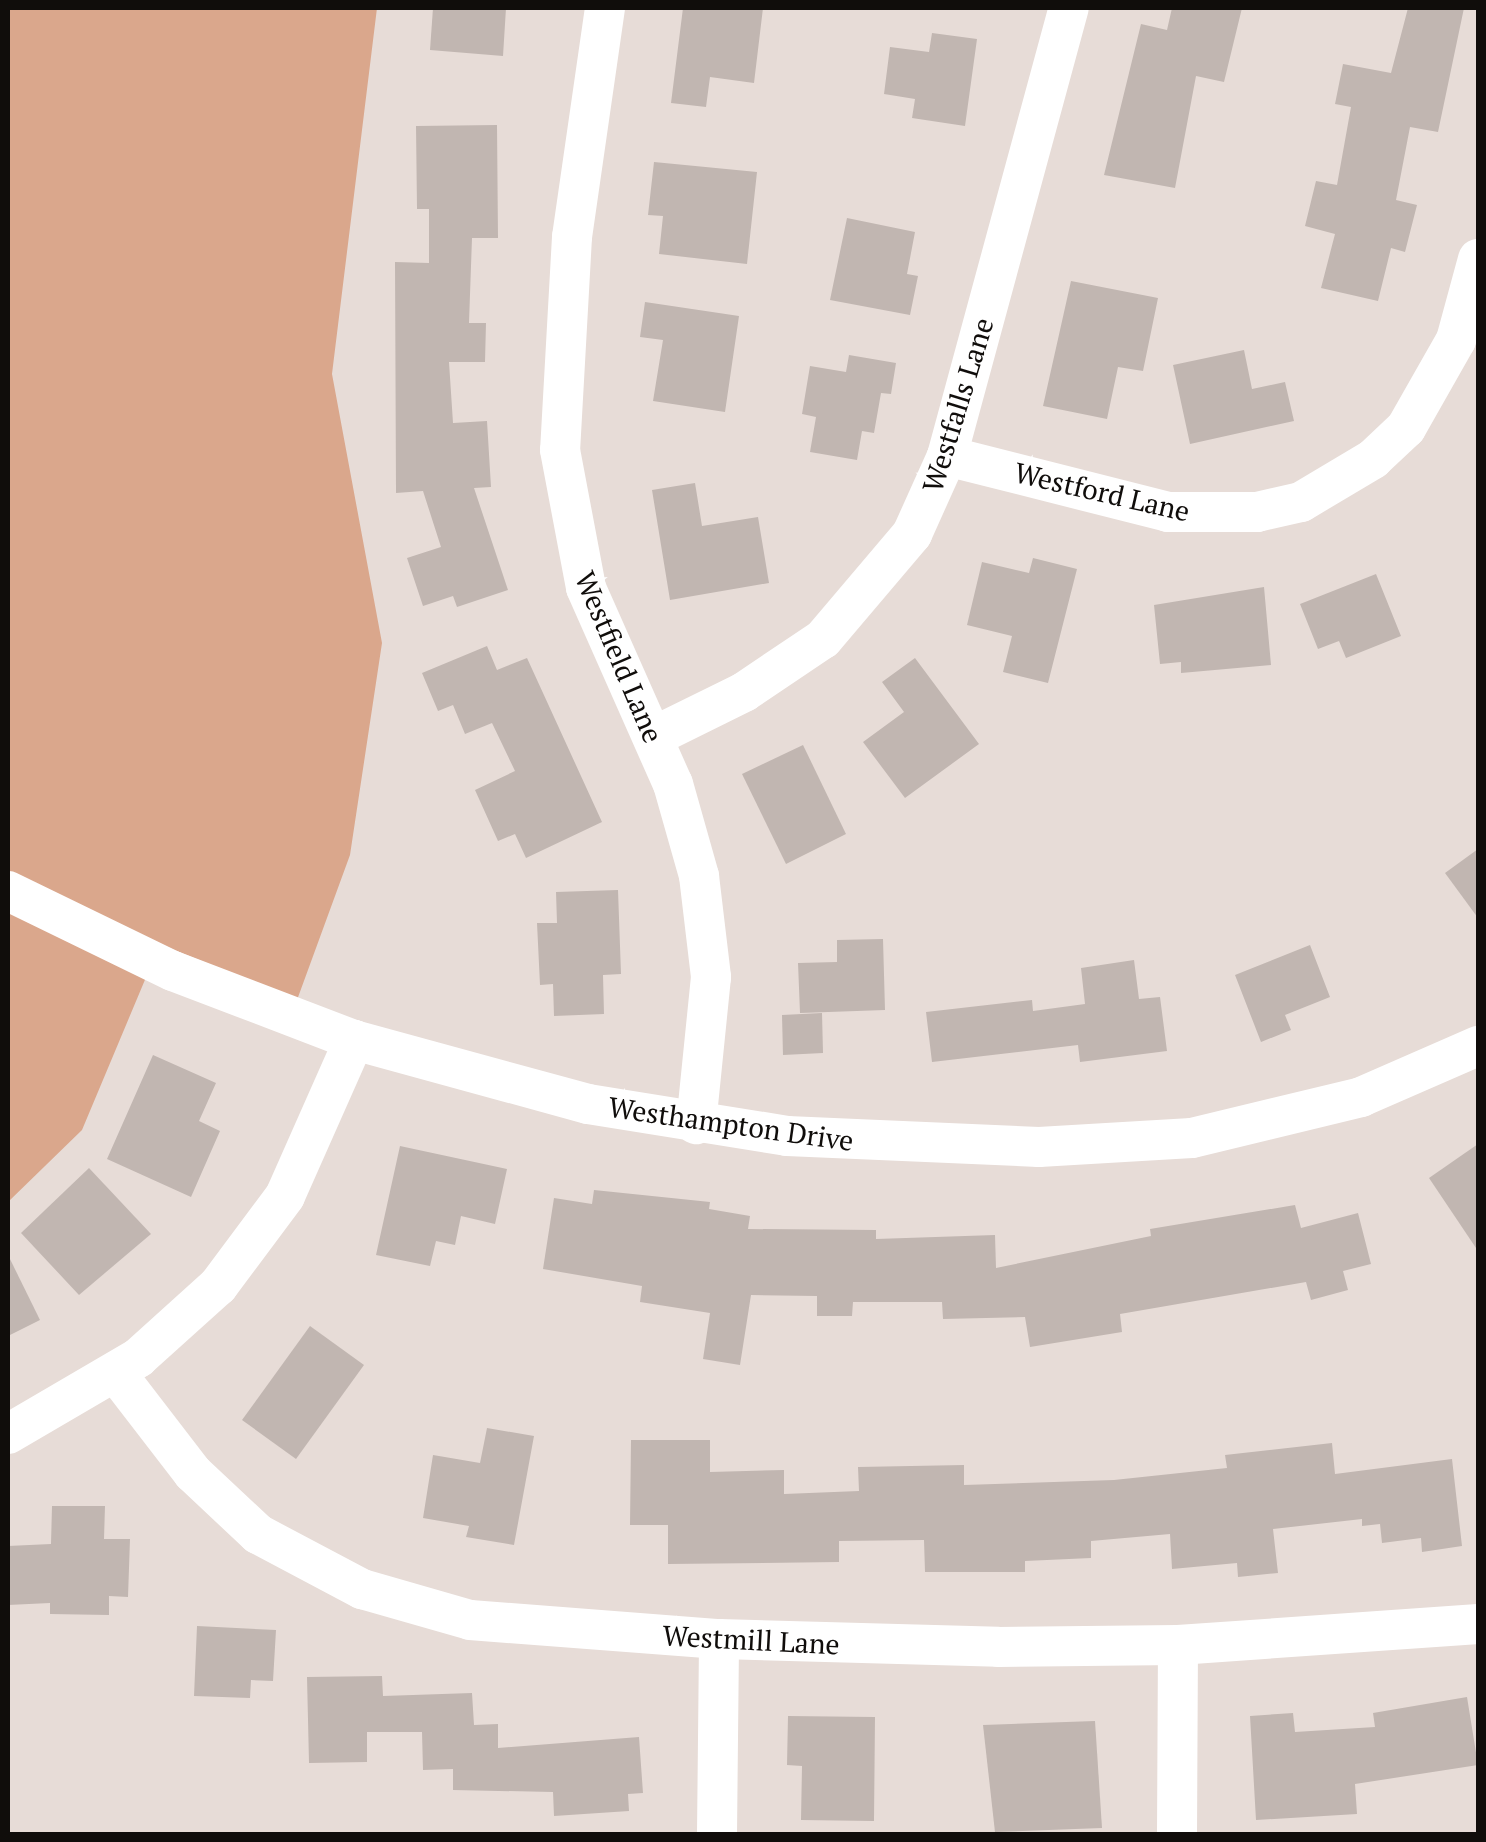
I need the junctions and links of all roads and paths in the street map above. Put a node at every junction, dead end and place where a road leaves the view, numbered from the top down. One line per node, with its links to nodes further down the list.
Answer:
1 (605, 8): 5 (street, Westfield Lane)
2 (1069, 8): 4 (street, Westfalls Lane)
3 (1478, 258): 4 (street, Westford Lane)
4 (948, 456): 5 (street, Westfalls Lane)
5 (652, 737): 9 (street, Westfield Lane)
6 (8, 892): 7 (street, Westhampton Drive)
7 (354, 1040): 9 (street, Westhampton Drive); 10 (street)
8 (1478, 1046): 9 (street, Westhampton Drive)
9 (696, 1124)
10 (116, 1373): 11 (street); 13 (street, Westmill Lane)
11 (8, 1434)
12 (1478, 1624): 14 (street, Westmill Lane)
13 (719, 1640): 14 (street, Westmill Lane); 15 (street)
14 (1178, 1645): 16 (street)
15 (717, 1834)
16 (1177, 1834)

